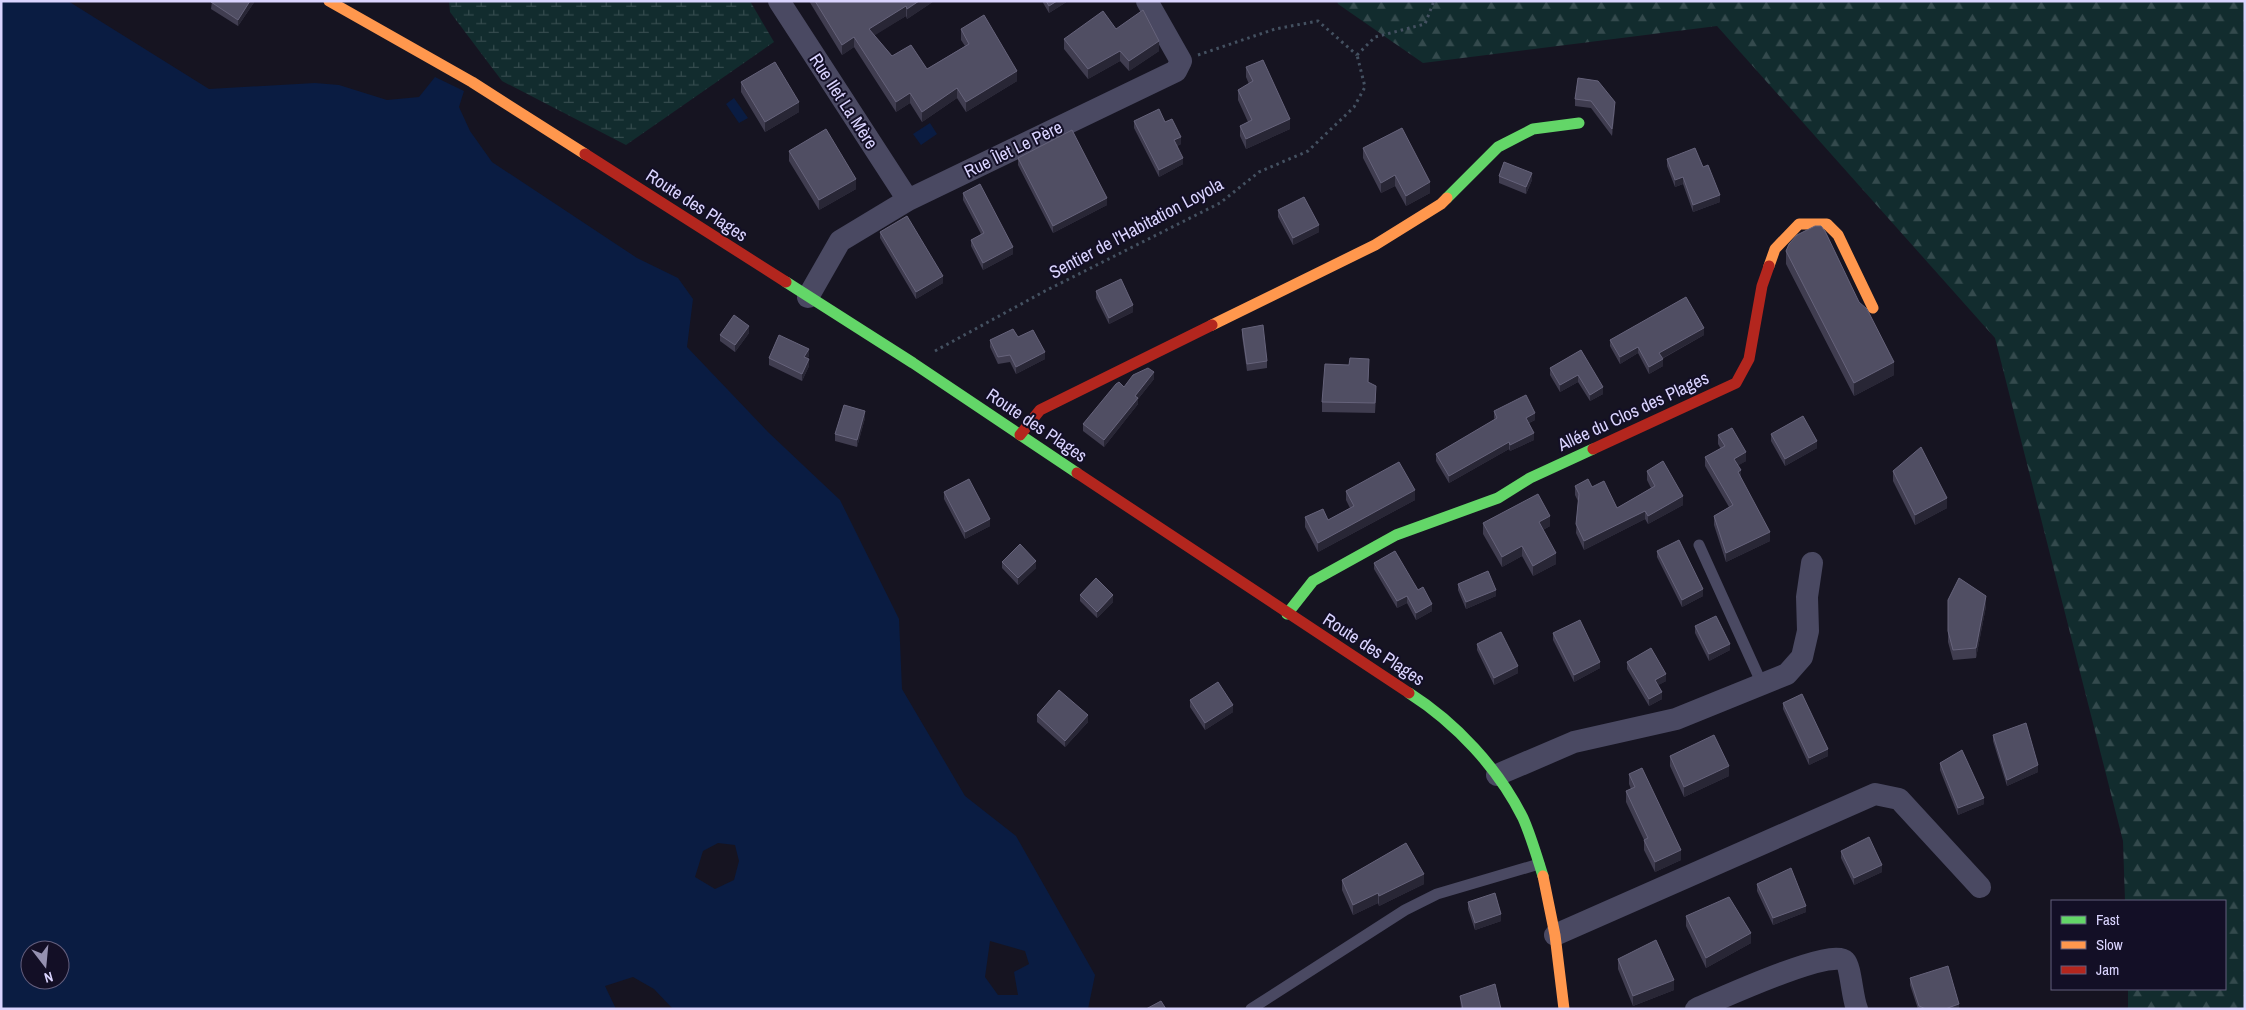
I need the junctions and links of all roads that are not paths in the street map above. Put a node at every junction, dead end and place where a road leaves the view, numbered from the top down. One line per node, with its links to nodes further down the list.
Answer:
1 (329, 1): 6 (street, Route des Plages)
2 (779, 1): 5 (street, Rue Ilet La Mère)
3 (1147, 1): 5 (street, Rue Îlet Le Père)
4 (1578, 122): 8 (street)
5 (908, 200): 6 (street, Rue Îlet Le Père)
6 (808, 297): 8 (street, Route des Plages)
7 (1873, 308): 11 (street, Allée du Clos des Plages)
8 (1020, 435): 11 (street, Route des Plages)
9 (1699, 546): 12 (lane)
10 (1812, 564): 12 (street)
11 (1288, 614): 13 (street, Route des Plages)
12 (1762, 684): 13 (street)
13 (1497, 775): 14 (street, Route des Plages)
14 (1539, 864): 16 (street, Route des Plages); 17 (lane)
15 (1980, 886): 16 (street)
16 (1555, 935): 18 (street, Route des Plages)
17 (1251, 1009)
18 (1564, 1009)
19 (1696, 1009): 20 (street)
20 (1857, 1009)

